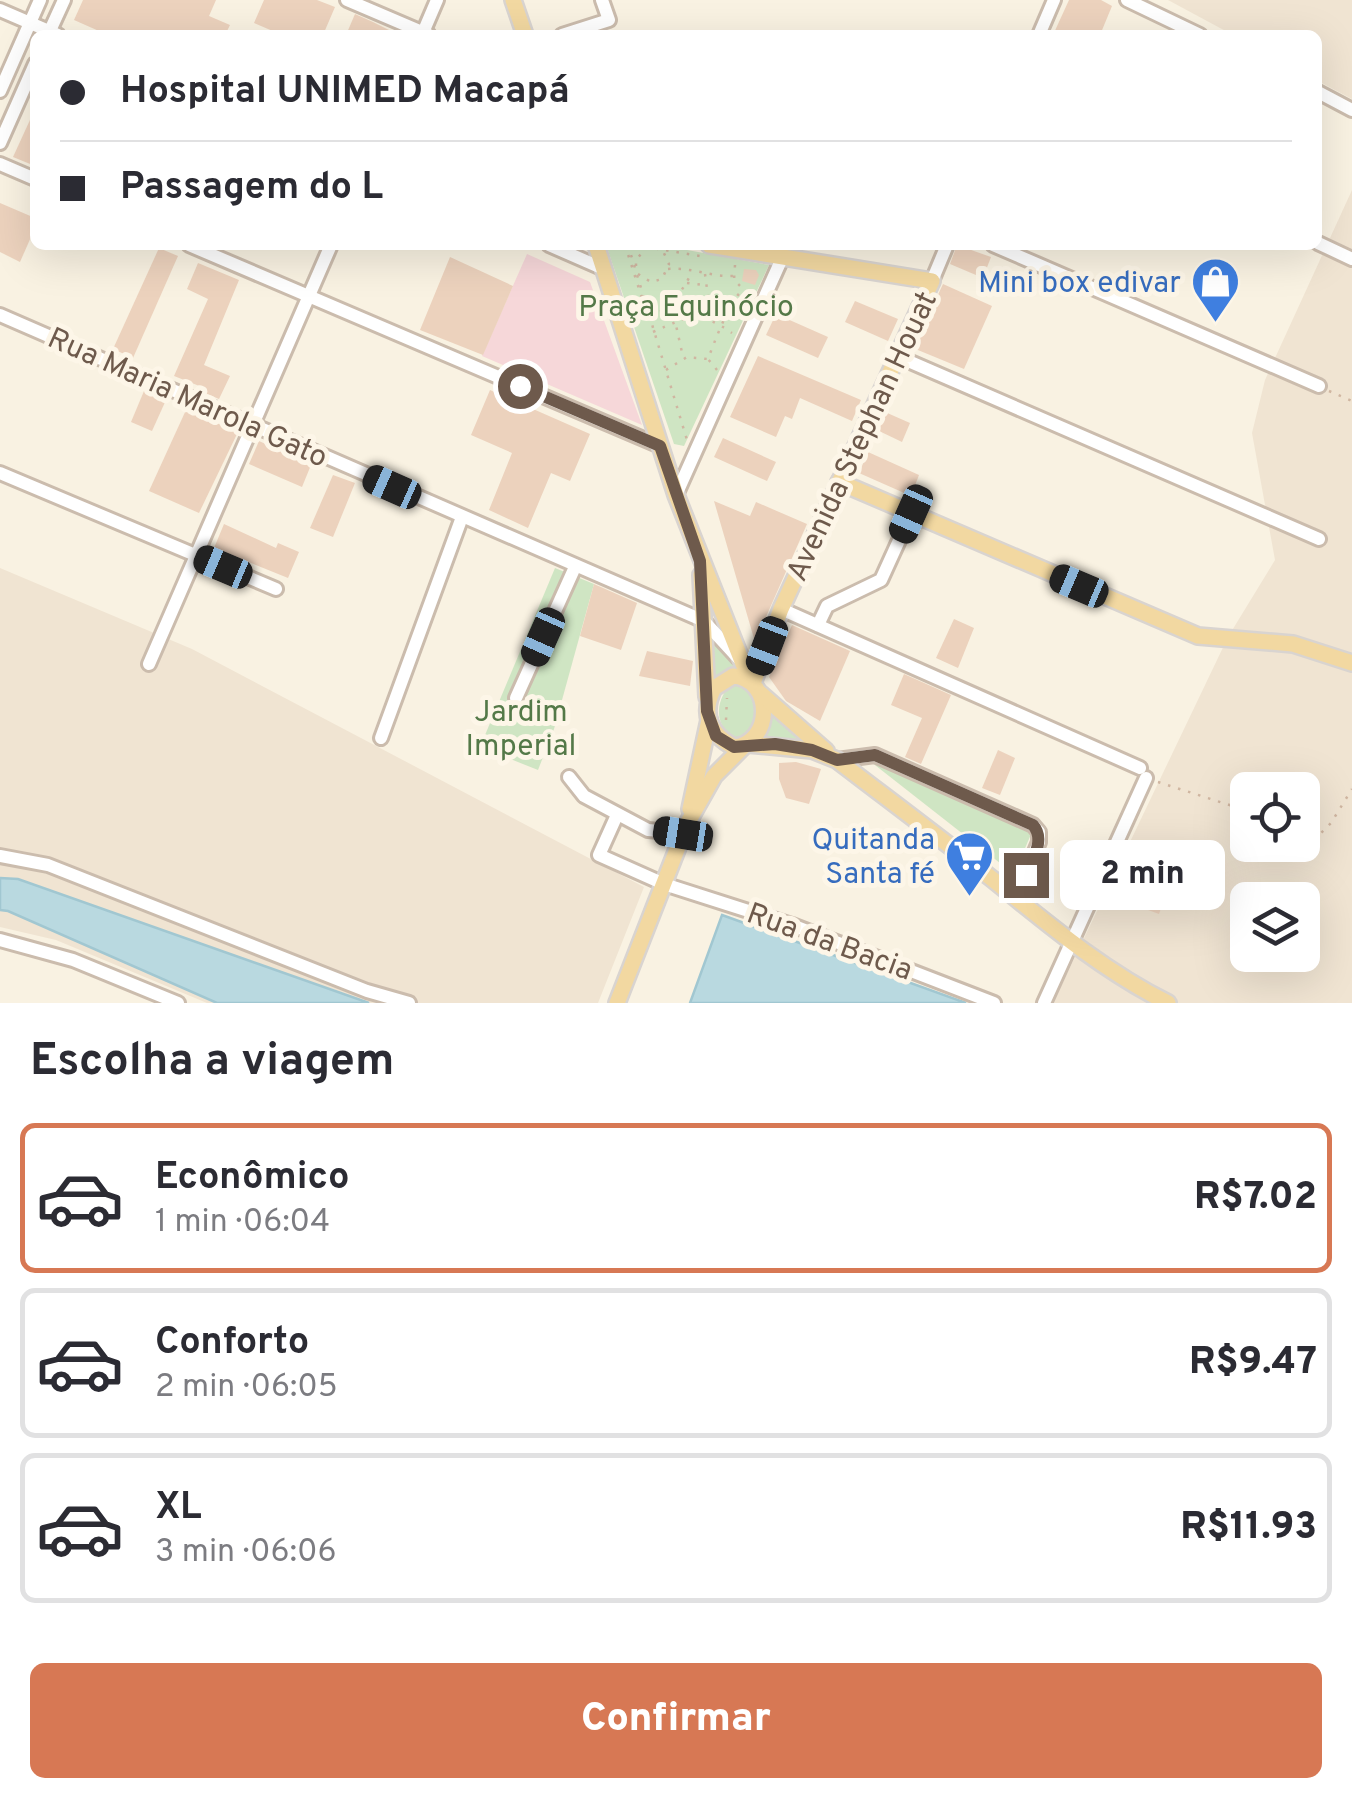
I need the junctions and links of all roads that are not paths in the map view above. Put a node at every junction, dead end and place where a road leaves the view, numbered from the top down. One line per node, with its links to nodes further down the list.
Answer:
1 (40, 0): 10 (street)
2 (64, 0): 12 (street)
3 (347, 0): 13 (street)
4 (437, 0): 14 (street)
5 (513, 0): 15 (main road)
6 (602, 0): 16 (street)
7 (1054, 0): 17 (street)
8 (1127, 0): 18 (street)
9 (0, 10): 10 (street)
10 (30, 23): 11 (street); 20 (street)
11 (44, 30)
12 (53, 30)
13 (416, 30)
14 (426, 30)
15 (523, 30)
16 (577, 30)
17 (1041, 30)
18 (1190, 30)
19 (30, 75): 23 (street)
20 (0, 91)
21 (1322, 94): 22 (street)
22 (1352, 110)
23 (0, 143)
24 (0, 164): 25 (street)
25 (30, 178)
26 (1322, 244): 35 (street)
27 (200, 250): 38 (street)
28 (329, 250): 38 (street)
29 (565, 250): 36 (street)
30 (598, 250): 36 (main road)
31 (704, 250): 34 (main road)
32 (946, 250): 37 (street, Avenida Stephan Houat)
33 (1005, 250): 41 (street)
34 (784, 256): 37 (main road); 46 (street)
35 (1352, 259)
36 (604, 269): 43 (main road)
37 (932, 280): 40 (main road, Avenida Stephan Houat)
38 (309, 296): 42 (street); 43 (street)
39 (0, 315): 42 (street, Rua Maria Marola Gato)
40 (899, 357): 45 (main road, Avenida Stephan Houat); 49 (street)
41 (1318, 386)
42 (253, 426): 48 (street, Rua Maria Marola Gato); 50 (street)
43 (660, 446): 46 (main road)
44 (0, 473): 50 (street)
45 (839, 482): 47 (main road); 54 (main road, Avenida Stephan Houat)
46 (676, 495): 51 (main road)
47 (911, 514): 56 (street); 57 (main road)
48 (462, 517): 52 (street, Rua Maria Marola Gato); 63 (street)
49 (1319, 539)
50 (196, 556): 53 (street); 58 (street)
51 (700, 561): 55 (main road); 59 (main road)
52 (575, 566): 55 (street, Rua Maria Marola Gato); 60 (street)
53 (276, 590)
54 (781, 609): 56 (street); 59 (main road, Avenida Stephan Houat)
55 (704, 621): 59 (street, Rua Maria Marola Gato); 61 (main road)
56 (818, 625): 73 (street)
57 (1352, 663)
58 (149, 664)
59 (752, 680): 61 (main road); 64 (main road); 65 (main road)
60 (516, 698)
61 (708, 701): 62 (main road)
62 (708, 720): 64 (main road); 68 (main road)
63 (381, 738)
64 (746, 745): 65 (main road); 68 (main road)
65 (837, 760): 71 (main road); 71 (street)
66 (569, 777): 67 (street)
67 (617, 815): 68 (street); 70 (street, Rua da Bacia)
68 (685, 829): 70 (main road)
69 (0, 856): 75 (street)
70 (664, 884): 76 (main road); 77 (street, Rua da Bacia)
71 (1016, 898): 73 (main road)
72 (0, 940): 74 (street)
73 (1072, 943): 78 (street); 79 (main road)
74 (178, 1003)
75 (409, 1003)
76 (616, 1003)
77 (994, 1003)
78 (1044, 1003)
79 (1168, 1003)

